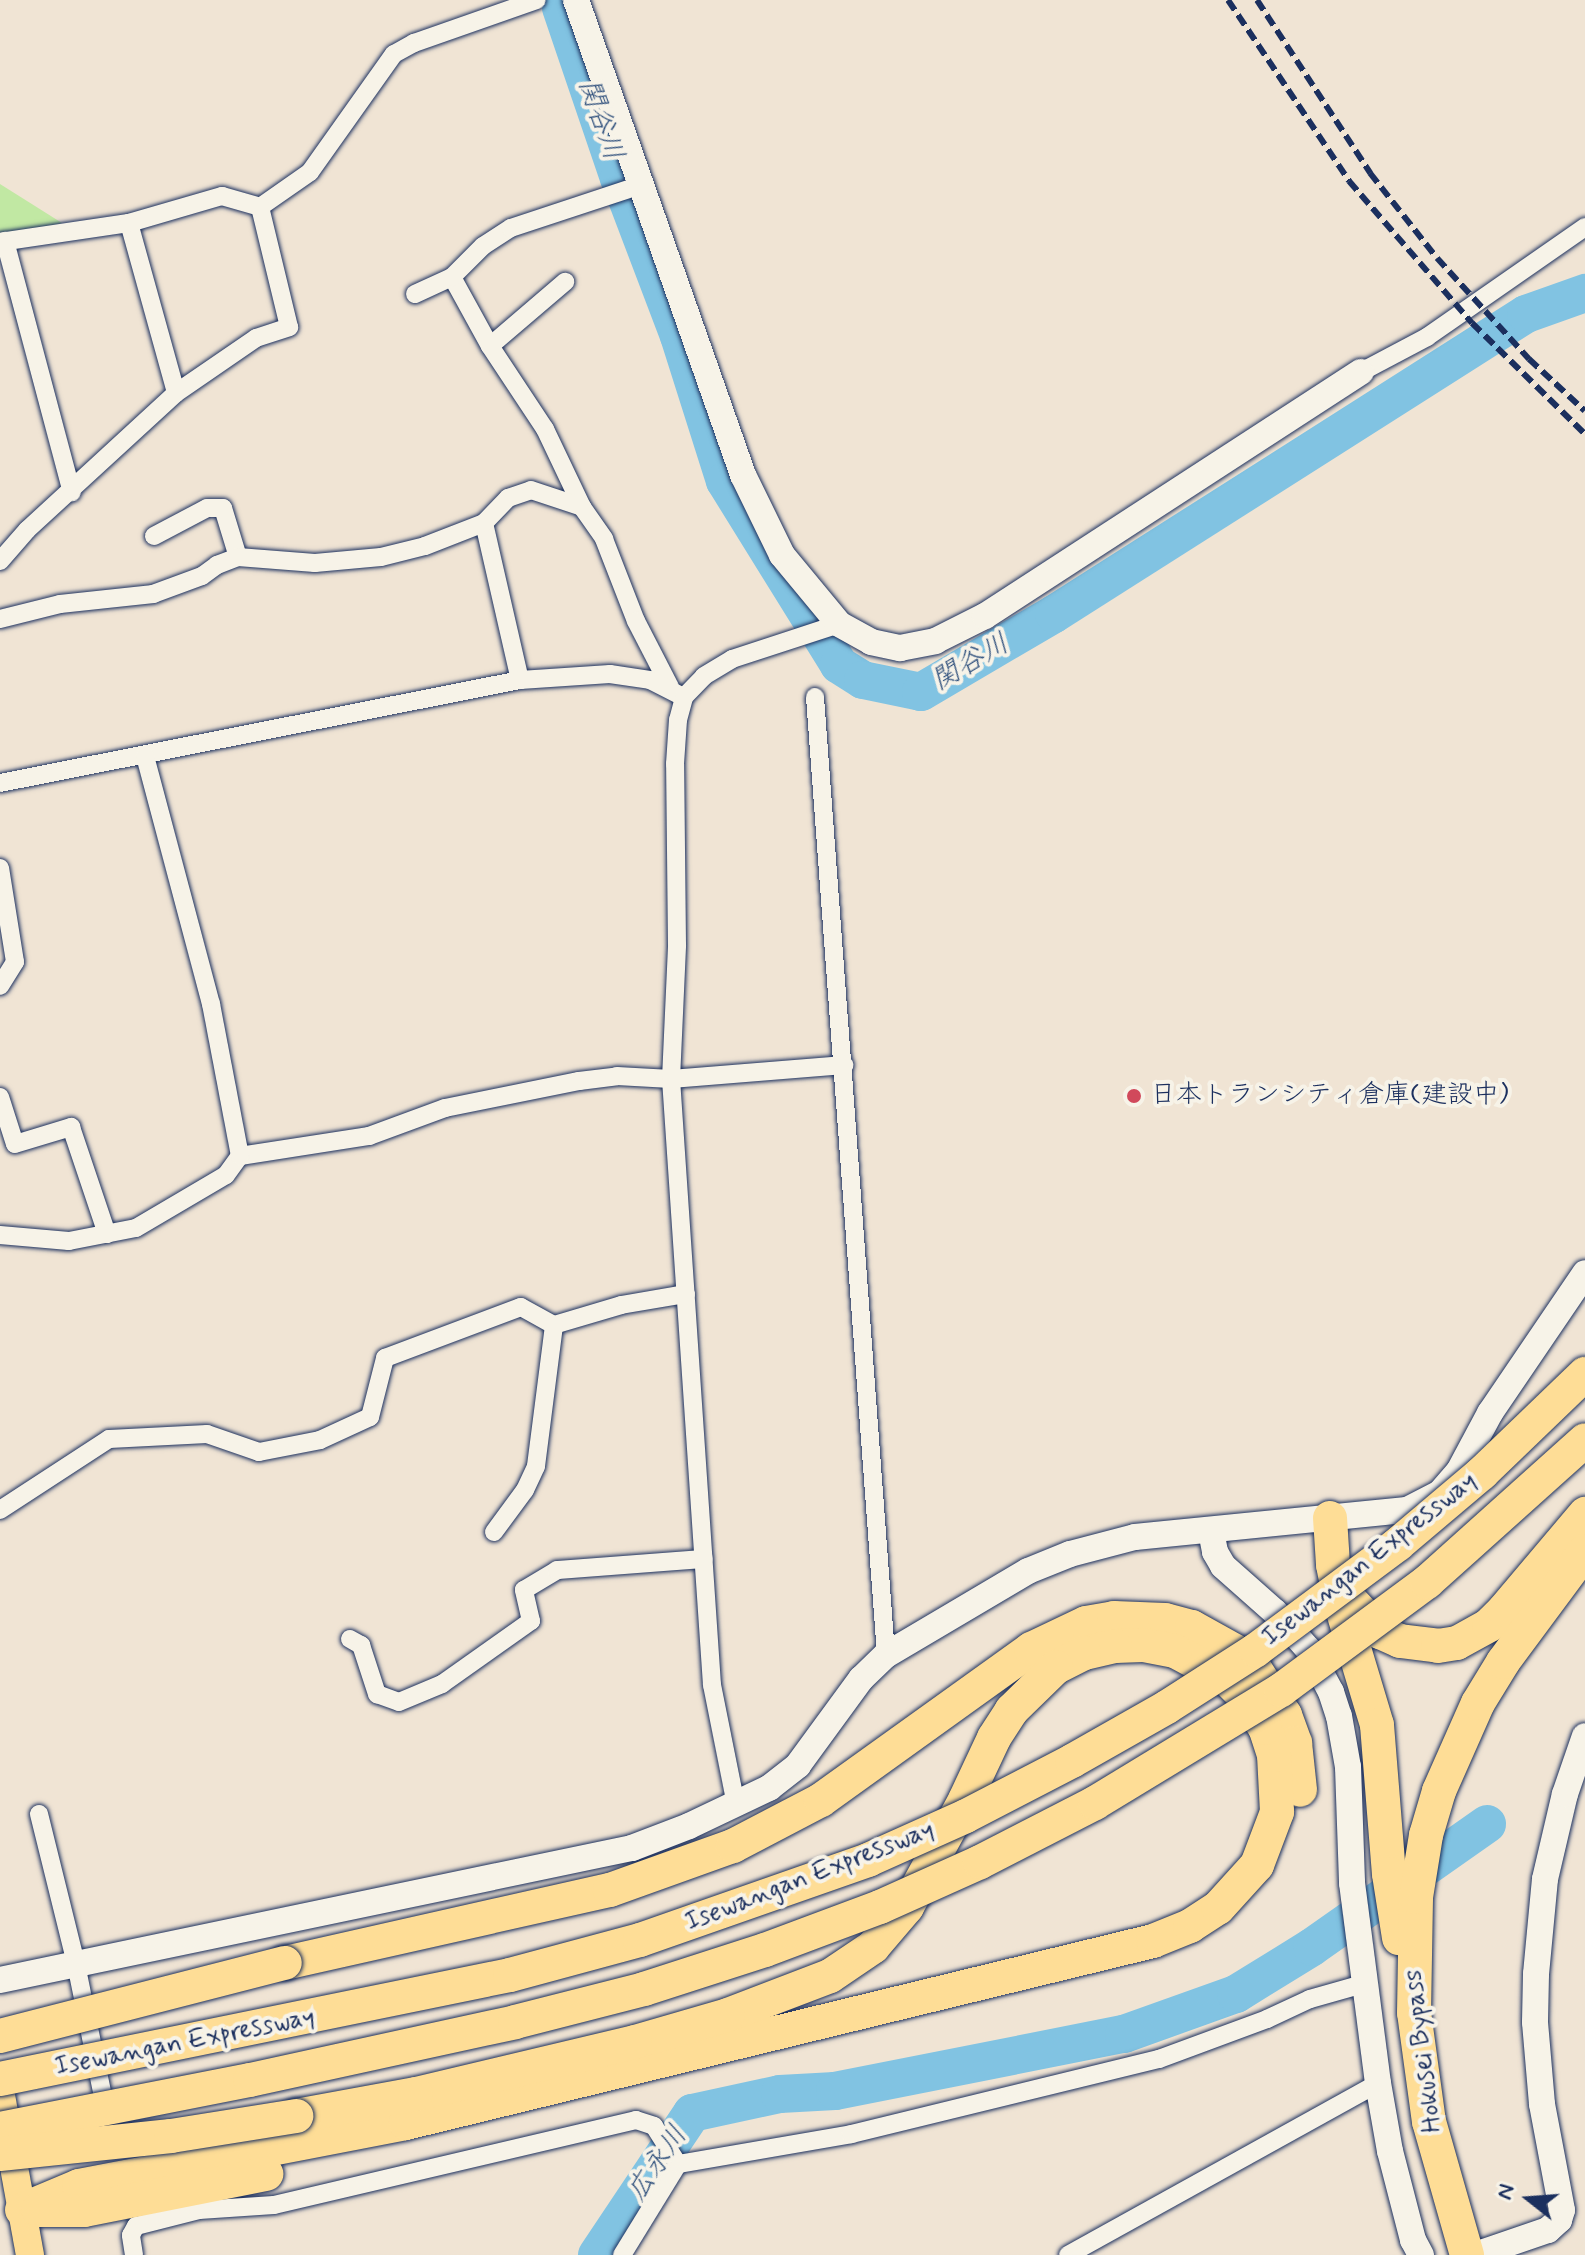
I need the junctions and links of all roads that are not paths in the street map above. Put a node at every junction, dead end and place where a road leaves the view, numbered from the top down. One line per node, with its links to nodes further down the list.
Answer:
1 (537, 0): 4 (street)
2 (576, 0): 3 (street)
3 (629, 190): 8 (street); 21 (street)
4 (260, 207): 5 (street); 13 (street)
5 (129, 223): 7 (street); 13 (street)
6 (1585, 227): 12 (street)
7 (3, 242): 14 (street)
8 (452, 277): 10 (street); 11 (street)
9 (565, 282): 11 (street)
10 (415, 294)
11 (490, 346): 15 (street)
12 (1361, 372): 21 (street)
13 (176, 393): 14 (street)
14 (72, 492): 19 (street)
15 (582, 507): 16 (street); 23 (street)
16 (484, 523): 18 (street); 22 (street)
17 (154, 536): 18 (street)
18 (238, 557): 20 (street)
19 (0, 561)
20 (0, 619)
21 (822, 629): 23 (street)
22 (520, 680): 23 (street); 25 (street)
23 (677, 692): 30 (street)
24 (815, 697): 29 (street)
25 (145, 756): 26 (street); 32 (street)
26 (0, 783)
27 (0, 868): 28 (street)
28 (0, 986)
29 (844, 1065): 30 (street); 49 (street)
30 (671, 1079): 32 (street); 36 (street)
31 (0, 1097): 33 (street)
32 (240, 1156): 33 (street)
33 (107, 1234): 34 (street)
34 (0, 1235)
35 (1585, 1273): 42 (street)
36 (686, 1294): 37 (street); 46 (street)
37 (554, 1325): 40 (street); 44 (street)
38 (1585, 1374): 59 (highway, Isewangan Expressway, bridge)
39 (1585, 1440): 62 (highway, Isewangan Expressway, bridge)
40 (0, 1510)
41 (1585, 1514): 42 (highway)
42 (1330, 1518): 43 (street); 54 (highway)
43 (1211, 1531): 49 (street); 57 (street)
44 (494, 1532)
45 (1585, 1551): 53 (highway)
46 (704, 1559): 48 (street); 51 (street)
47 (1585, 1589): 53 (highway)
48 (350, 1639)
49 (886, 1655): 51 (street)
50 (1585, 1736): 74 (street)
51 (736, 1805): 55 (street)
52 (39, 1814): 55 (street)
53 (1433, 1828): 54 (highway)
54 (1406, 1906): 73 (highway, Hokusei Bypass)
55 (76, 1964): 56 (street); 63 (street)
56 (0, 1980)
57 (1363, 1984): 60 (street); 65 (street)
58 (0, 2036): 66 (highway, bridge)
59 (0, 2079)
60 (1378, 2083): 68 (street); 72 (street)
61 (0, 2090): 67 (main road)
62 (0, 2129)
63 (113, 2148)
64 (0, 2154): 67 (highway, bridge)
65 (678, 2163): 66 (street); 71 (street)
66 (197, 2199): 67 (highway); 70 (street)
67 (22, 2210): 69 (main road)
68 (1072, 2254)
69 (30, 2255)
70 (134, 2255)
71 (622, 2255)
72 (1421, 2255)
73 (1467, 2255)
74 (1475, 2255)

